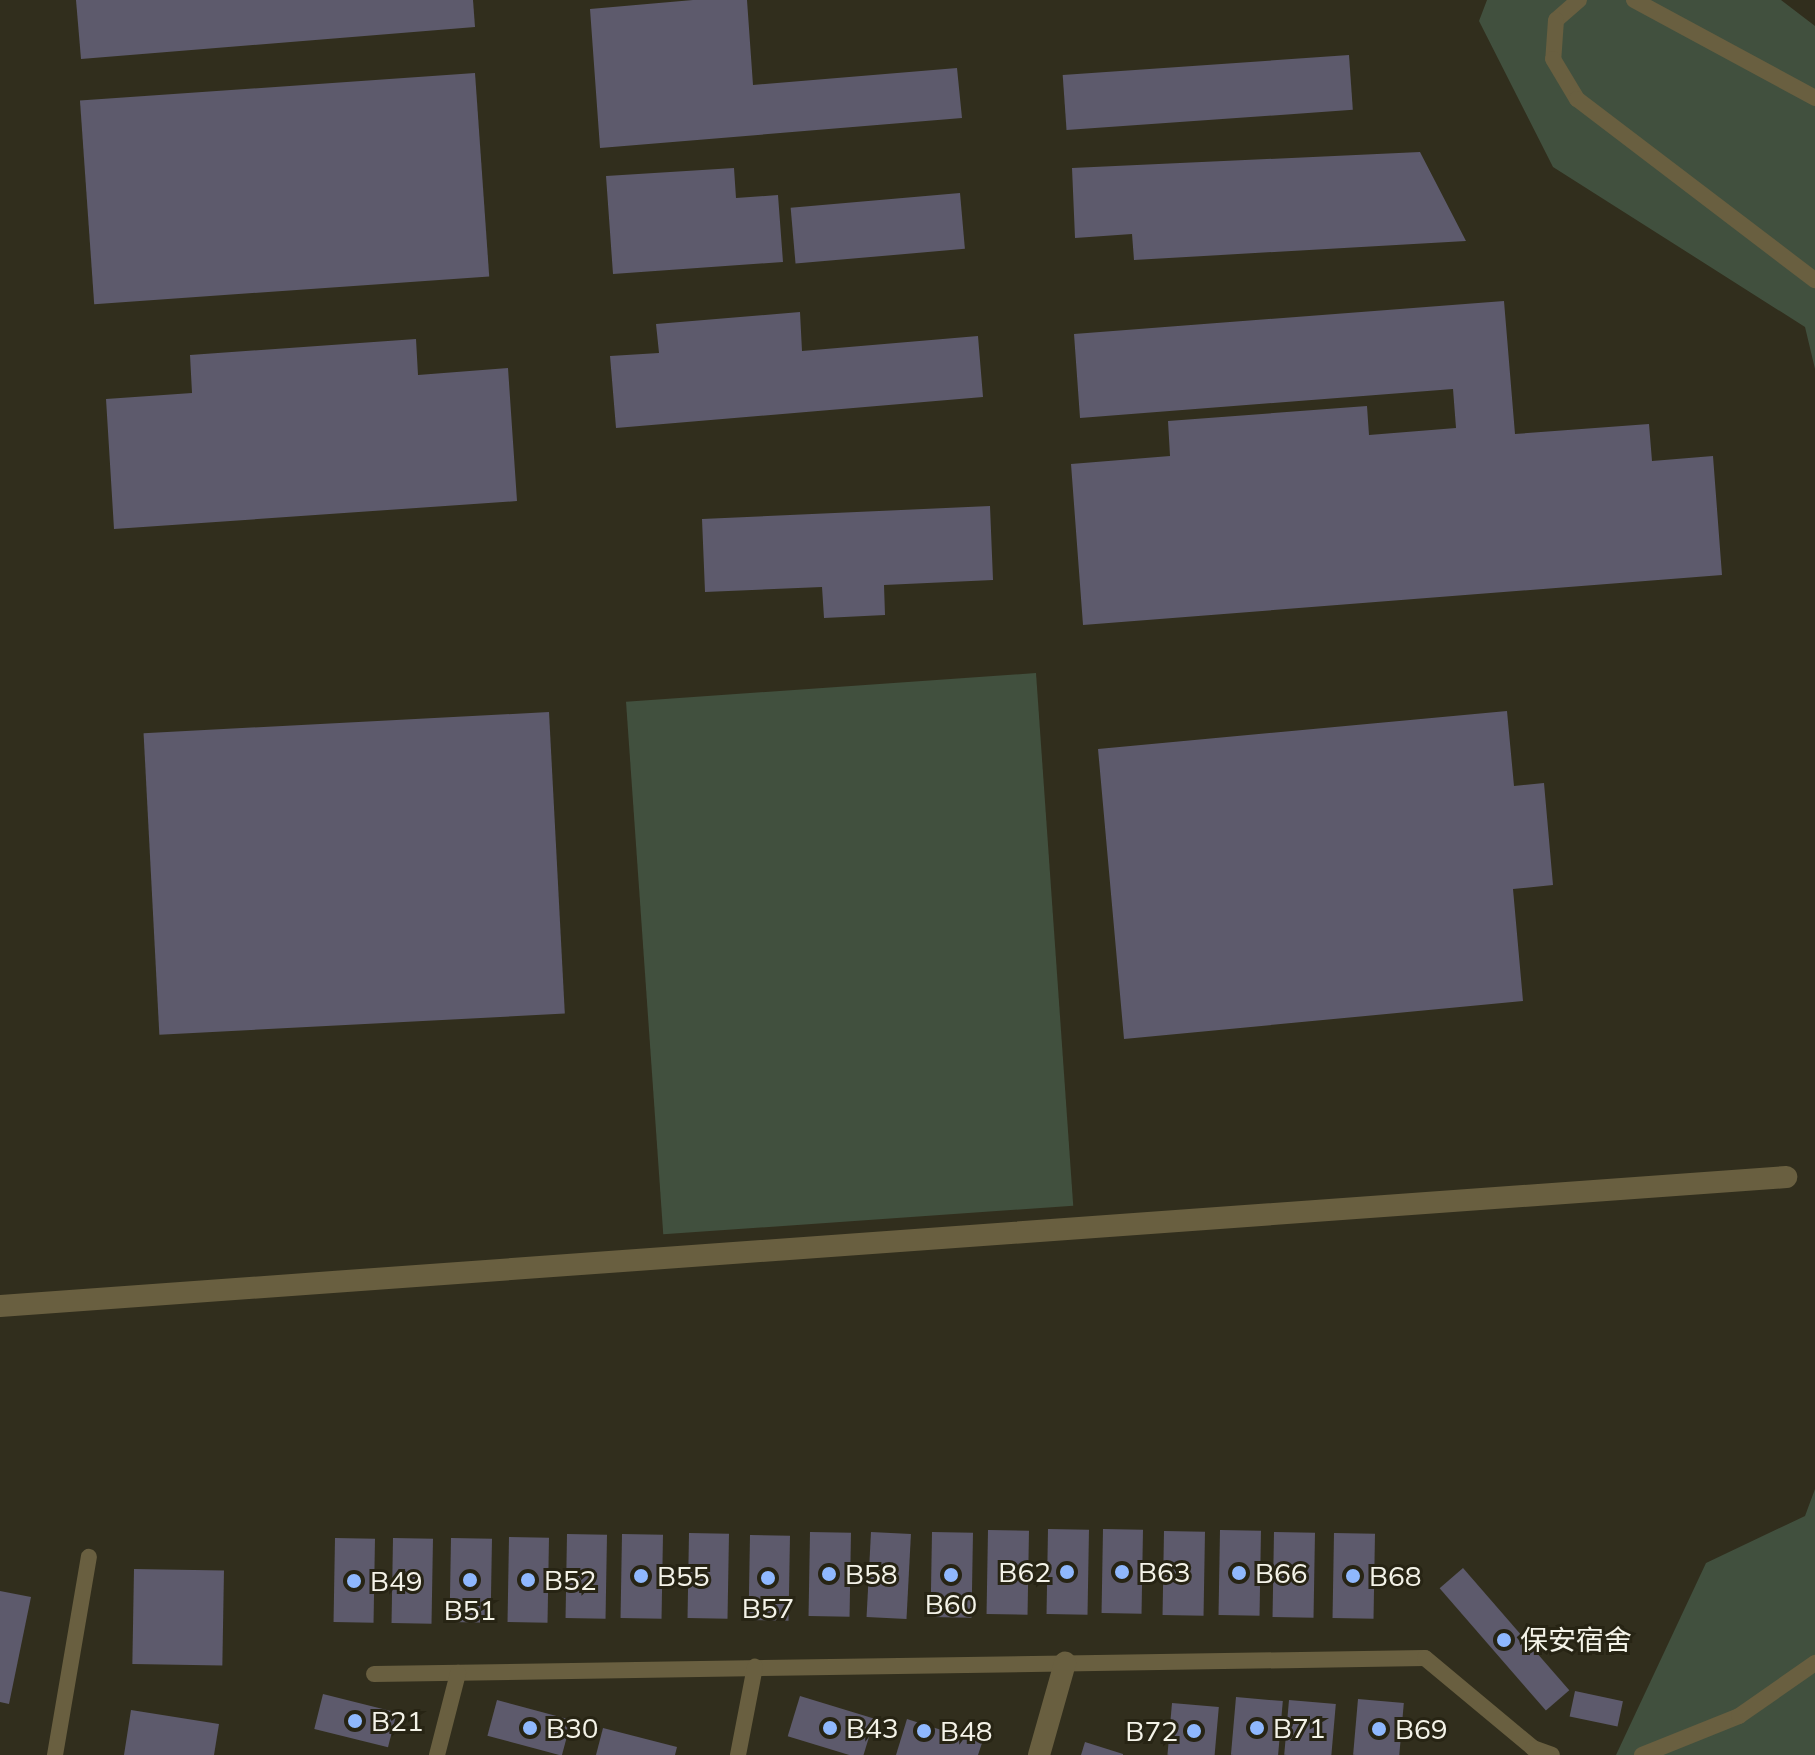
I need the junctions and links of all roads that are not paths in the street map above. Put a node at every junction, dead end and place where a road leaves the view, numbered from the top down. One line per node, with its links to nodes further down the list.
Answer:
1 (1579, 0): 4 (lane)
2 (1634, 0): 3 (lane)
3 (1815, 98)
4 (1815, 280)
5 (1786, 1177): 6 (street)
6 (0, 1306)
7 (89, 1557): 13 (lane)
8 (1065, 1663): 10 (lane); 16 (street); 17 (lane)
9 (1815, 1663): 18 (lane)
10 (755, 1667): 11 (lane); 15 (lane)
11 (458, 1673): 12 (lane); 14 (lane)
12 (374, 1674)
13 (55, 1755)
14 (437, 1755)
15 (738, 1755)
16 (1039, 1755)
17 (1552, 1755)
18 (1642, 1755)

